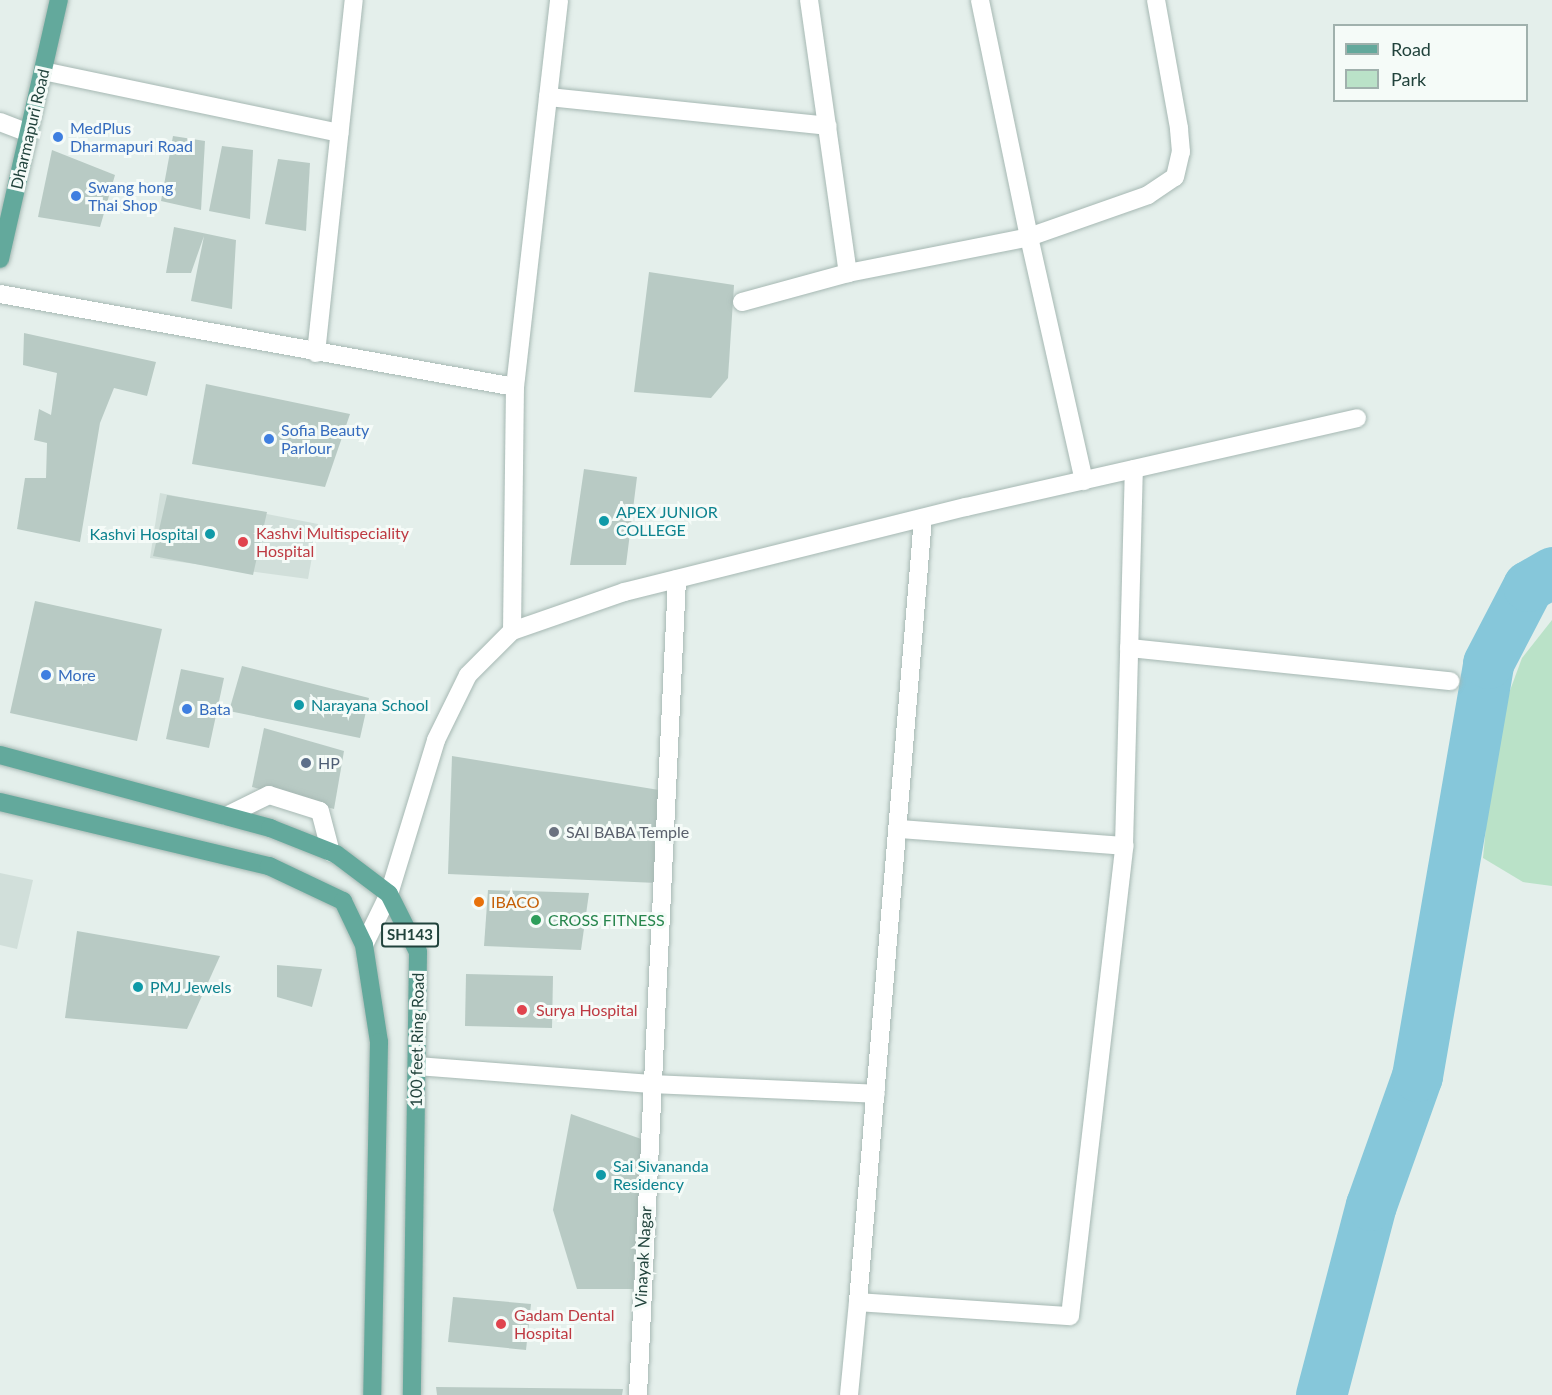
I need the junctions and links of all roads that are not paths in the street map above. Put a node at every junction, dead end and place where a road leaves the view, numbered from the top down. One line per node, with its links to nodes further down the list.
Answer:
1 (59, 0): 7 (main road, Dharmapuri Road)
2 (354, 0): 12 (street)
3 (559, 0): 8 (street)
4 (809, 0): 10 (street)
5 (980, 0): 13 (street)
6 (1156, 0): 13 (street)
7 (43, 71): 11 (main road, Dharmapuri Road); 12 (street)
8 (548, 97): 10 (street); 19 (street)
9 (0, 122): 11 (street)
10 (827, 126): 15 (street)
11 (29, 133): 14 (main road, Dharmapuri Road)
12 (340, 133): 18 (street)
13 (1029, 237): 15 (street); 22 (street)
14 (0, 259)
15 (849, 273): 17 (street)
16 (0, 294): 18 (street)
17 (742, 302)
18 (316, 352): 19 (street)
19 (514, 387): 25 (street)
20 (1358, 418): 21 (street)
21 (1134, 469): 22 (street); 26 (street)
22 (1084, 481): 23 (street)
23 (923, 518): 24 (street); 31 (street)
24 (677, 579): 25 (street); 37 (street, Vinayak Nagar)
25 (512, 631): 34 (street)
26 (1129, 648): 27 (street); 32 (street)
27 (1450, 681)
28 (0, 755): 30 (main road, 100 feet Ring Road / SH143)
29 (0, 802): 35 (main road, SH143)
30 (226, 816): 33 (main road, 100 feet Ring Road / SH143); 33 (street)
31 (899, 828): 32 (street); 38 (street)
32 (1124, 846): 39 (street)
33 (331, 853): 34 (main road, 100 feet Ring Road / SH143)
34 (389, 894): 35 (street); 36 (main road, 100 feet Ring Road / SH143)
35 (364, 945): 40 (main road, SH143)
36 (417, 1066): 37 (street); 41 (main road, 100 feet Ring Road / SH143)
37 (651, 1084): 38 (street); 42 (street, Vinayak Nagar)
38 (876, 1094): 39 (street)
39 (858, 1302): 43 (street)
40 (372, 1395)
41 (411, 1395)
42 (638, 1395)
43 (849, 1395)

